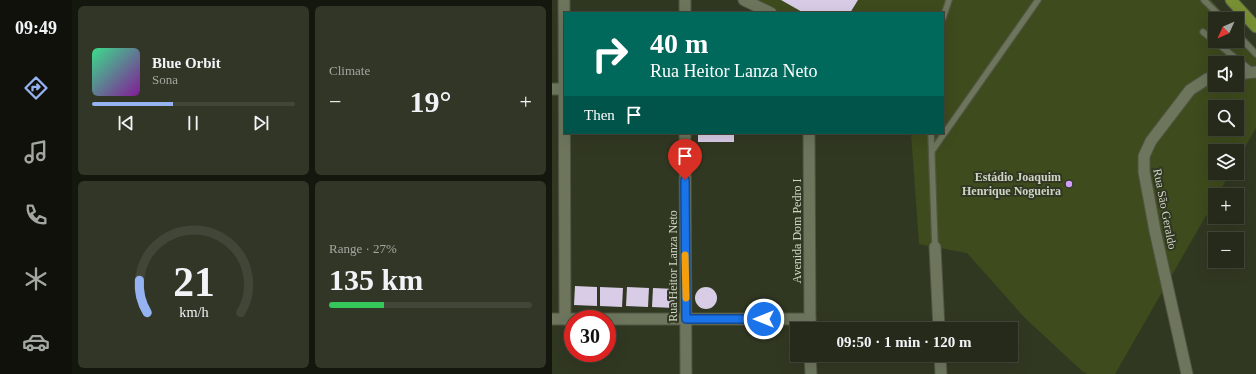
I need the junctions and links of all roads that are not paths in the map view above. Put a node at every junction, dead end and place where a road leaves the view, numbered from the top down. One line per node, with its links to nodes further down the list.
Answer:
1 (564, 0): 20 (street)
2 (685, 0): 8 (street)
3 (744, 0): 9 (street)
4 (949, 0): 11 (lane)
5 (1038, 0): 25 (lane)
6 (1204, 0): 10 (lane)
7 (1231, 0): 12 (highway)
8 (685, 12)
9 (769, 12)
10 (1215, 12)
11 (944, 15)
12 (1256, 27)
13 (1203, 32): 16 (lane)
14 (1244, 41): 15 (lane)
15 (1256, 54)
16 (1254, 72): 17 (street)
17 (1244, 73)
18 (1208, 79): 42 (street, Rua São Geraldo)
19 (552, 89): 20 (street)
20 (564, 89)
21 (564, 134): 29 (street)
22 (685, 134): 33 (street, Rua Heitor Lanza Neto)
23 (809, 134): 34 (street, Avenida Dom Pedro I)
24 (931, 134): 27 (lane)
25 (944, 134)
26 (944, 134): 27 (lane)
27 (932, 151): 28 (lane)
28 (935, 247): 35 (street)
29 (565, 310)
30 (552, 319): 31 (street)
31 (564, 319)
32 (616, 319): 33 (street)
33 (686, 319): 36 (street); 39 (street, Rua Heitor Lanza Neto)
34 (810, 322)
35 (939, 322)
36 (790, 323)
37 (810, 362): 40 (street)
38 (940, 362): 41 (street)
39 (686, 374)
40 (811, 374)
41 (941, 374)
42 (1187, 374)

